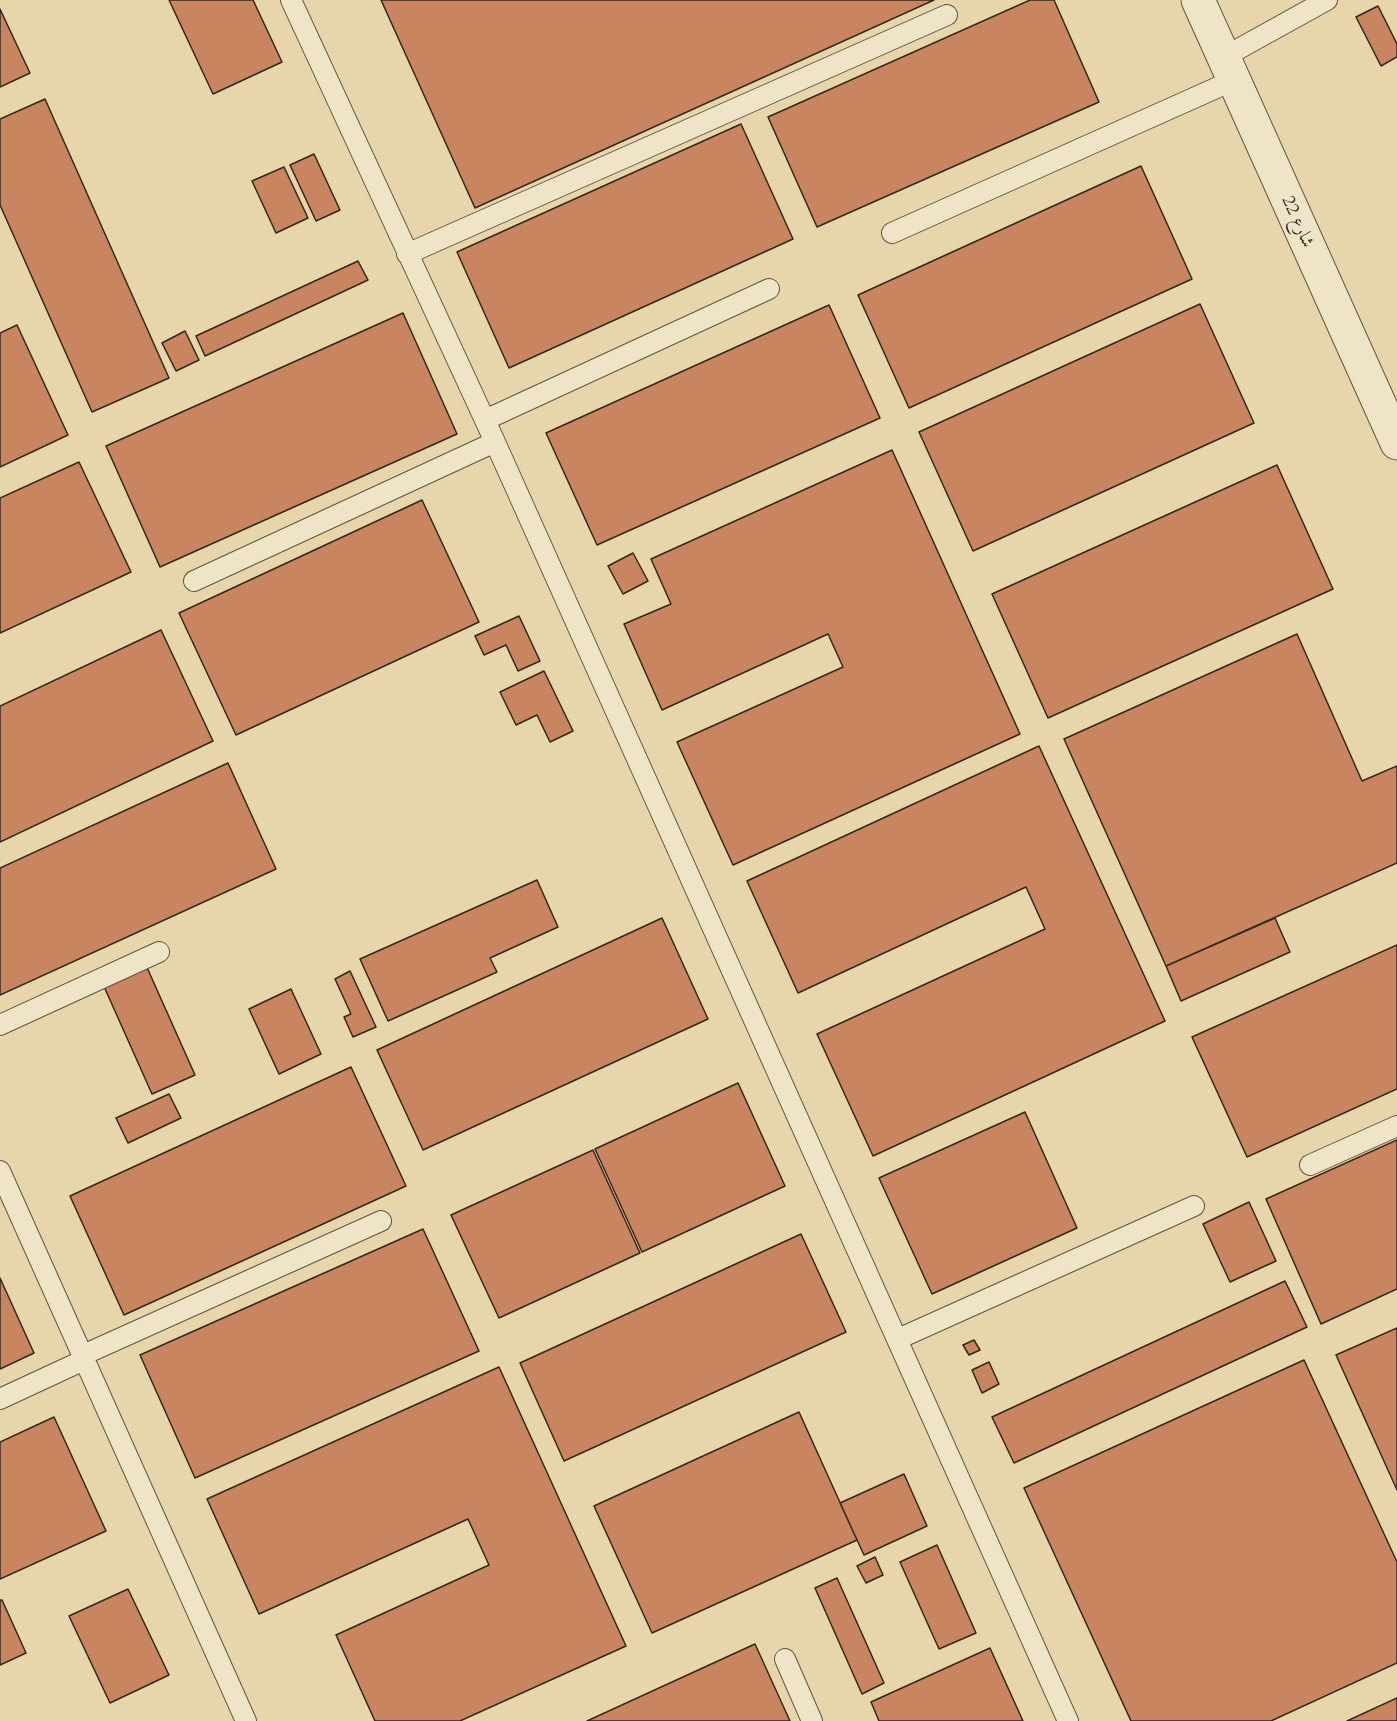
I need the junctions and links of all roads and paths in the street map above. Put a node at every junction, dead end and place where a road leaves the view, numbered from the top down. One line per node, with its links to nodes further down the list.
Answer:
1 (291, 0): 7 (lane)
2 (1198, 0): 5 (street, شارع 22)
3 (1327, 0): 5 (lane)
4 (947, 15): 7 (lane)
5 (1229, 69): 6 (lane); 11 (street, شارع 22)
6 (892, 233)
7 (407, 254): 9 (lane)
8 (769, 289): 9 (lane)
9 (484, 420): 10 (lane)
10 (495, 442): 12 (lane); 20 (lane)
11 (1397, 443)
12 (194, 580)
13 (159, 952): 14 (lane)
14 (0, 1025)
15 (1397, 1126): 16 (lane)
16 (1310, 1165)
17 (0, 1171): 21 (lane)
18 (1194, 1206): 20 (lane)
19 (381, 1221): 21 (lane)
20 (898, 1339): 26 (lane)
21 (84, 1358): 22 (lane); 24 (lane)
22 (0, 1399)
23 (785, 1659): 25 (lane)
24 (246, 1721)
25 (812, 1721)
26 (1068, 1721)

